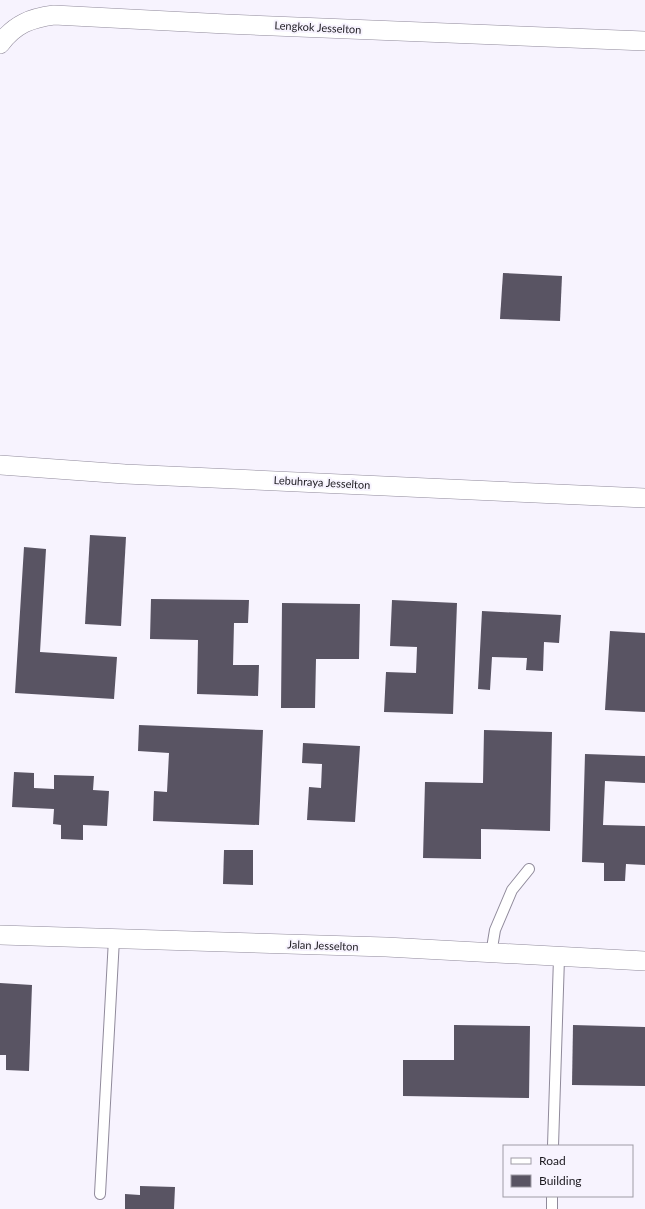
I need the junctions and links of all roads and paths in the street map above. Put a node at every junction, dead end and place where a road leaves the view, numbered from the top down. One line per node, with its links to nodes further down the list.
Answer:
1 (645, 41): 2 (street, Lengkok Jesselton)
2 (0, 44)
3 (0, 465): 4 (street, Lebuhraya Jesselton)
4 (645, 498)
5 (529, 869): 8 (lane)
6 (0, 935): 7 (street, Jalan Jesselton)
7 (114, 939): 8 (street, Jalan Jesselton); 12 (lane)
8 (491, 954): 9 (street, Jalan Jesselton)
9 (559, 958): 10 (street, Jalan Jesselton); 11 (lane)
10 (645, 961)
11 (553, 1145)
12 (100, 1194)
13 (552, 1197): 14 (lane)
14 (552, 1209)

